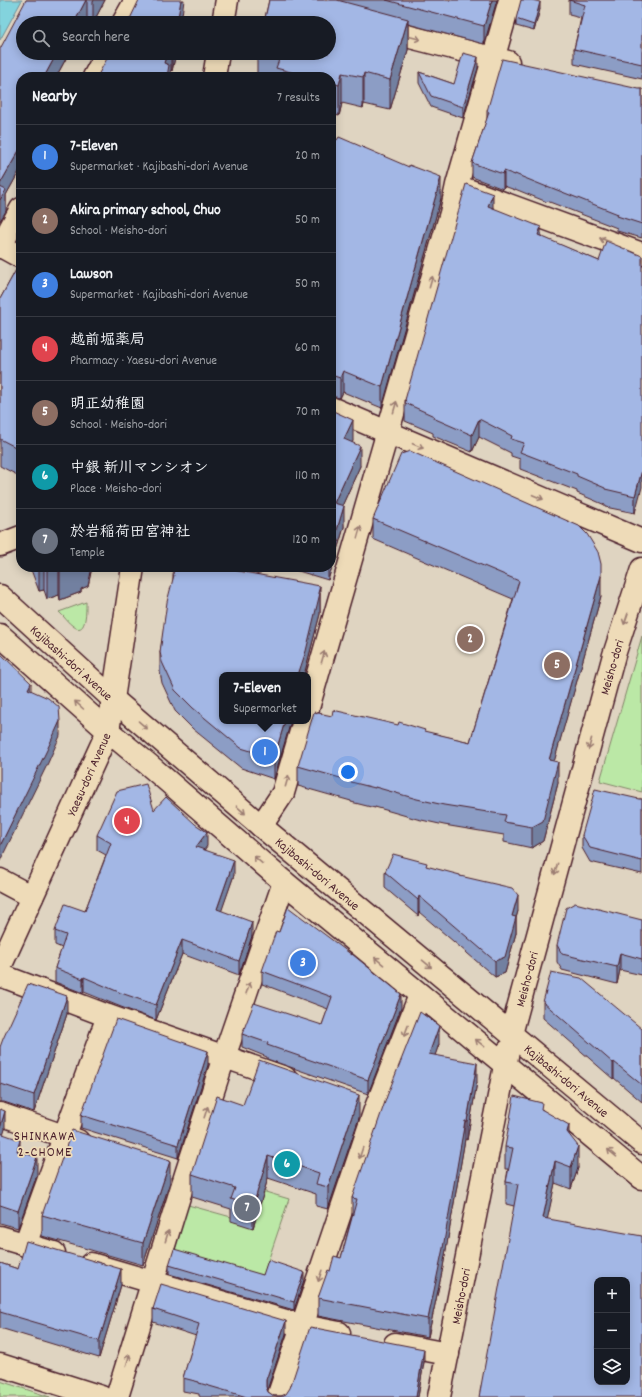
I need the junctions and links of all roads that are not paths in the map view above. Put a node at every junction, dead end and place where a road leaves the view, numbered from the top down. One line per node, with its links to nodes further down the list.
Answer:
1 (136, 0): 4 (street)
2 (227, 0): 5 (street)
3 (510, 0): 7 (street)
4 (127, 16)
5 (225, 16)
6 (362, 24): 7 (street, one-way to 7)
7 (494, 59): 10 (street); 14 (street)
8 (103, 60): 11 (street)
9 (217, 60): 12 (street)
10 (531, 67)
11 (97, 72)
12 (215, 72)
13 (436, 178): 14 (street)
14 (457, 186): 17 (street, one-way to 14); 20 (street, one-way to 14)
15 (16, 218): 16 (street)
16 (0, 247): 18 (street)
17 (642, 254)
18 (16, 255)
19 (336, 410): 20 (street)
20 (387, 433): 22 (street, one-way to 22); 28 (street, one-way to 20)
21 (16, 539): 23 (street)
22 (642, 541)
23 (0, 545)
24 (642, 569): 32 (street, Meisho-dori, one-way to 32)
25 (131, 572): 29 (street, Yaesu-dori Avenue)
26 (0, 596): 29 (street, Kajibashi-dori Avenue)
27 (1, 637): 31 (street, Kajibashi-dori Avenue, one-way to 27)
28 (311, 698)
29 (113, 699): 31 (street, Yaesu-dori Avenue); 34 (street, Kajibashi-dori Avenue, one-way to 34)
30 (303, 724): 34 (street, one-way to 30)
31 (108, 731): 36 (street, Kajibashi-dori Avenue, one-way to 31); 37 (street, Yaesu-dori Avenue)
32 (579, 786): 33 (street); 42 (street, Meisho-dori, one-way to 42)
33 (600, 791)
34 (261, 826): 42 (street, Kajibashi-dori Avenue, one-way to 42)
35 (0, 880): 37 (street)
36 (284, 882): 40 (street, Kajibashi-dori Avenue, one-way to 36); 43 (street, one-way to 36)
37 (32, 897): 38 (street, Yaesu-dori Avenue)
38 (0, 968)
39 (0, 975): 41 (street)
40 (420, 994): 44 (street, Kajibashi-dori Avenue, one-way to 40); 54 (street, one-way to 54)
41 (108, 1016): 43 (street); 47 (street)
42 (511, 1034): 44 (street, Meisho-dori); 48 (street, Kajibashi-dori Avenue)
43 (224, 1056): 45 (street); 53 (street, one-way to 43)
44 (505, 1064): 50 (street, Kajibashi-dori Avenue, one-way to 44); 57 (street, Meisho-dori)
45 (307, 1086)
46 (0, 1114): 47 (street)
47 (64, 1136): 49 (street); 52 (street)
48 (642, 1143)
49 (94, 1146)
50 (642, 1178)
51 (0, 1237): 52 (street)
52 (25, 1245): 53 (street)
53 (152, 1282): 54 (street); 60 (street, one-way to 53)
54 (303, 1326): 55 (street); 61 (street)
55 (357, 1336)
56 (380, 1341): 57 (street)
57 (448, 1354): 62 (street, Meisho-dori)
58 (0, 1365): 59 (street)
59 (101, 1397)
60 (117, 1397)
61 (278, 1397)
62 (439, 1397)

